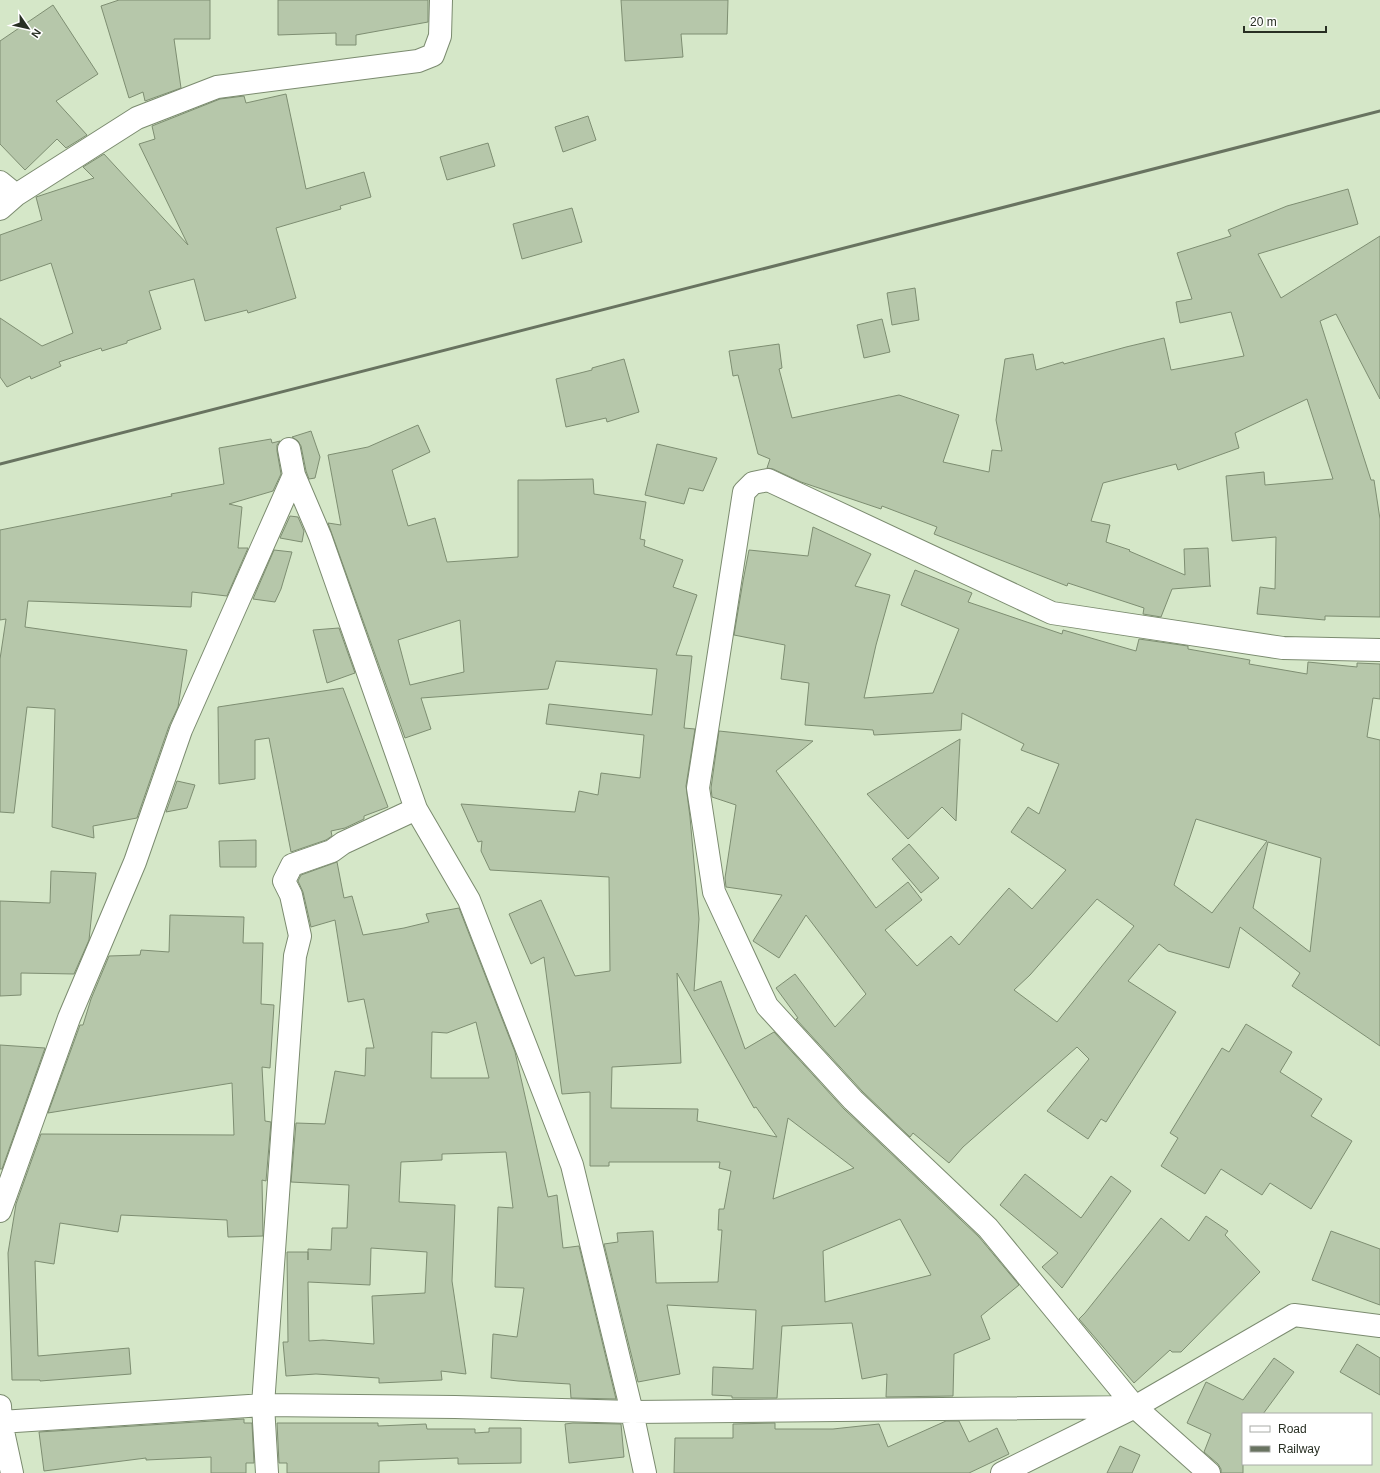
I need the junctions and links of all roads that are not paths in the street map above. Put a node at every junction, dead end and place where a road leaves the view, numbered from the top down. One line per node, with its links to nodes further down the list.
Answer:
1 (441, 0): 2 (street)
2 (5, 195)
3 (289, 449): 4 (street)
4 (294, 475): 6 (street); 7 (street)
5 (1380, 650): 10 (street)
6 (416, 809): 9 (street); 11 (street)
7 (0, 1211)
8 (1380, 1326): 10 (street)
9 (263, 1405): 11 (street); 12 (street); 14 (street)
10 (1135, 1407): 11 (street); 16 (street); 17 (street)
11 (632, 1412): 15 (street)
12 (0, 1417): 13 (street)
13 (12, 1473)
14 (267, 1473)
15 (645, 1473)
16 (1002, 1473)
17 (1209, 1473)

